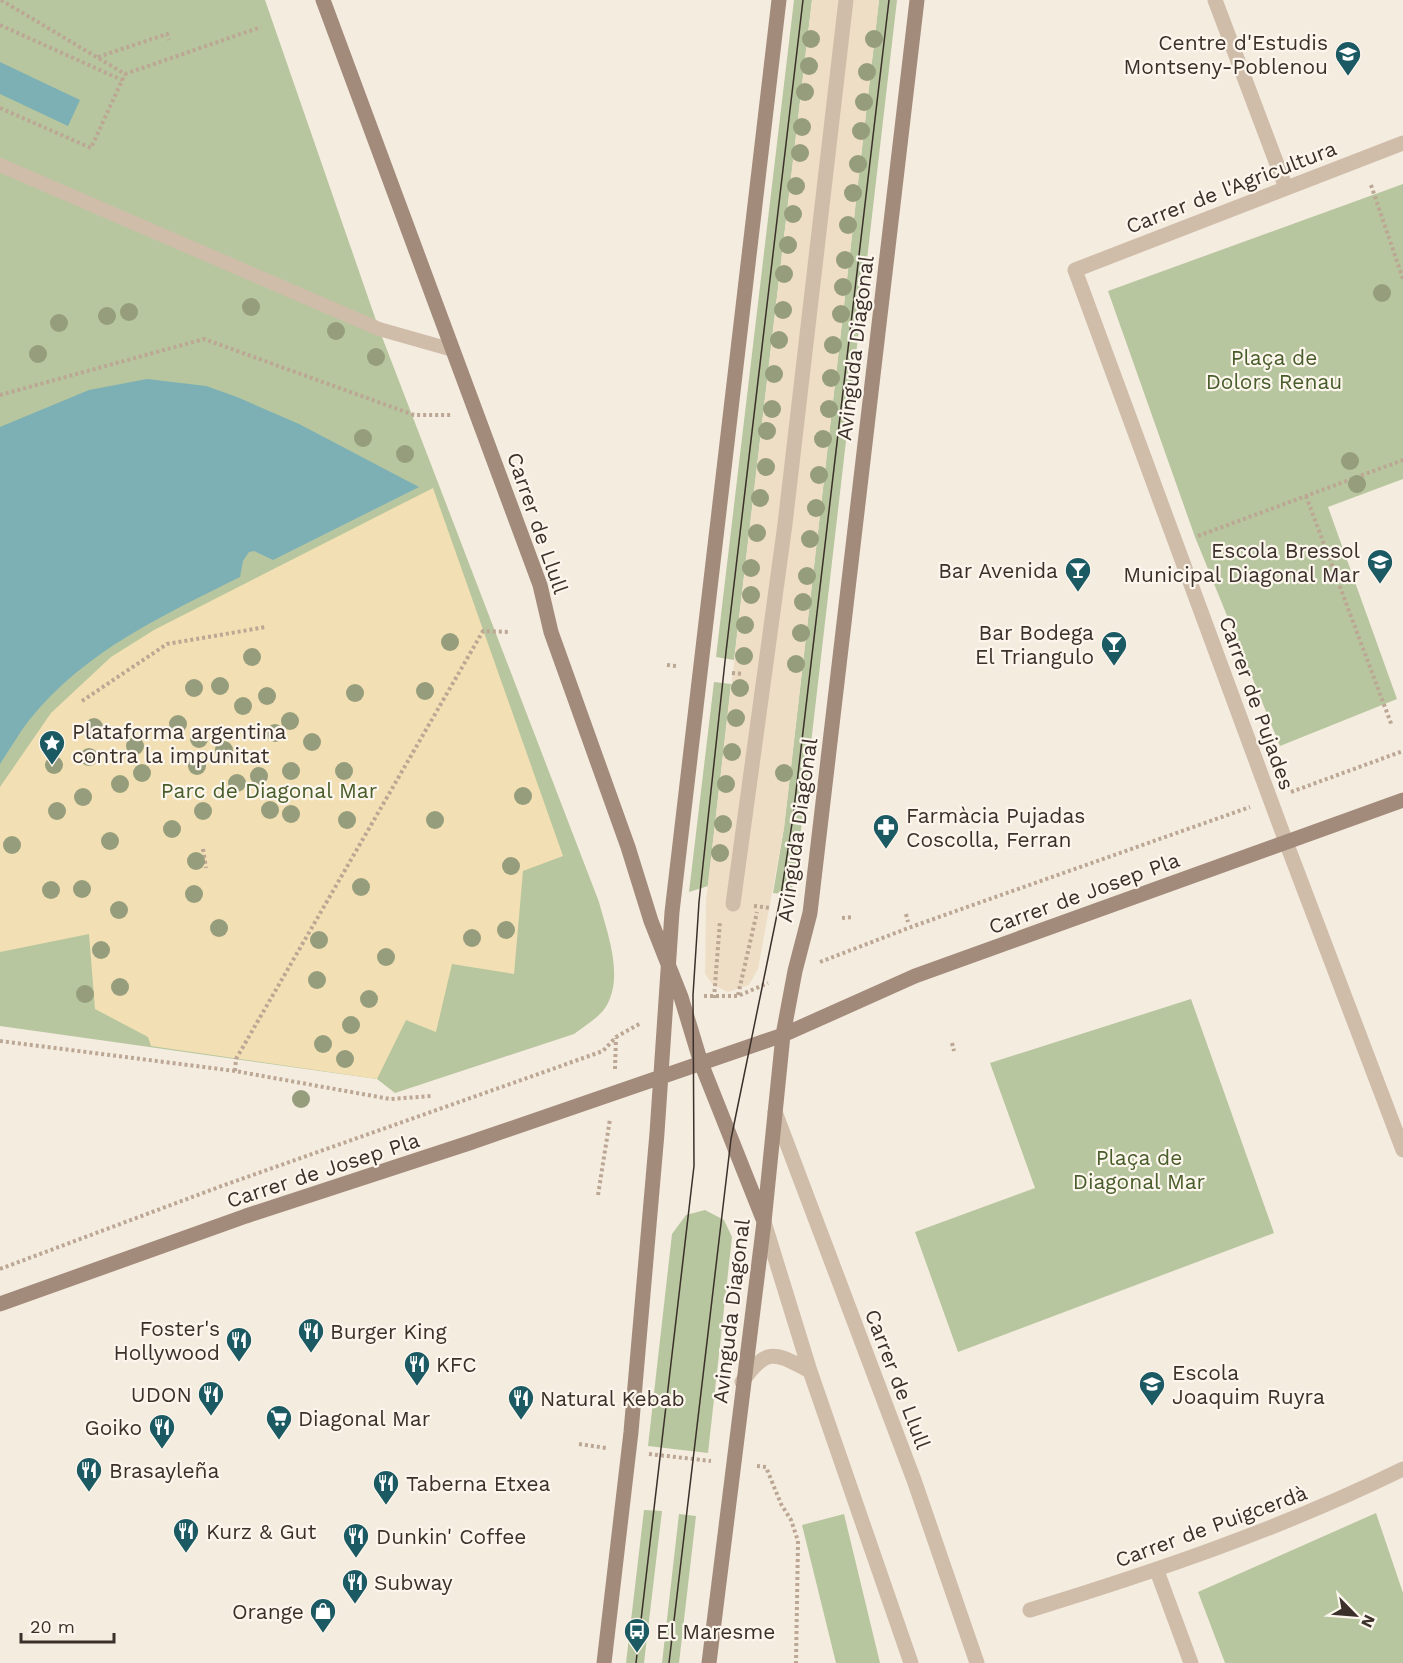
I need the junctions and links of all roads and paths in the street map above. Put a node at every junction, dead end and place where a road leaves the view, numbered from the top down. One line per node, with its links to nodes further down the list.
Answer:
1 (2, 0): 10 (path)
2 (323, 0): 20 (street, Carrer de Llull)
3 (778, 0): 45 (street)
4 (846, 0): 39 (street)
5 (917, 0): 48 (street, Avinguda Diagonal)
6 (1215, 0): 17 (street)
7 (0, 25): 12 (path)
8 (261, 27): 11 (path)
9 (169, 40): 10 (path)
10 (98, 57): 11 (path)
11 (125, 74): 12 (path)
12 (122, 80): 13 (path)
13 (0, 108)
14 (1403, 143): 17 (street, Carrer de l'Agricultura)
15 (0, 165): 20 (lane)
16 (1371, 185): 19 (path)
17 (1286, 188): 18 (street, Carrer de l'Agricultura)
18 (1074, 270): 36 (street, Carrer de Pujades)
19 (1403, 279)
20 (453, 350): 22 (street, Carrer de Llull)
21 (0, 395): 22 (path)
22 (477, 415): 45 (street, Carrer de Llull)
23 (1403, 460): 24 (path)
24 (1306, 496): 25 (path); 31 (path)
25 (1195, 537)
26 (266, 627): 30 (path)
27 (509, 632): 54 (path)
28 (667, 665): 29 (path)
29 (676, 666)
30 (82, 701)
31 (1392, 726)
32 (1403, 751): 33 (path)
33 (1290, 792)
34 (1403, 800): 36 (street, Carrer de Josep Pla)
35 (1242, 810): 44 (path, Carrer de Josep Pla)
36 (1286, 842): 48 (street, Carrer de Josep Pla); 58 (street, Carrer de Pujades)
37 (203, 849): 38 (path)
38 (206, 868)
39 (733, 904)
40 (906, 914): 43 (path)
41 (854, 917): 42 (path)
42 (842, 918)
43 (908, 922)
44 (845, 953)
45 (668, 965): 53 (street, Carrer de Llull); 55 (street)
46 (738, 996): 47 (path)
47 (714, 998)
48 (783, 1035): 53 (street, Carrer de Josep Pla); 57 (street, Avinguda Diagonal)
49 (616, 1037): 62 (path, Carrer de Josep Pla)
50 (0, 1041): 54 (path)
51 (952, 1043): 52 (path)
52 (954, 1052)
53 (701, 1063): 55 (street, Carrer de Josep Pla); 61 (street, Carrer de Llull)
54 (235, 1071): 56 (path)
55 (661, 1078): 63 (street, Carrer de Josep Pla); 74 (street)
56 (432, 1096)
57 (775, 1112): 61 (street, Avinguda Diagonal); 78 (street, Carrer de Llull)
58 (1403, 1150)
59 (604, 1162): 60 (path)
60 (598, 1195)
61 (764, 1222): 64 (street); 65 (street, Avinguda Diagonal)
62 (0, 1269)
63 (0, 1304)
64 (810, 1371): 65 (street); 77 (street)
65 (742, 1382): 75 (street, Avinguda Diagonal)
66 (579, 1444): 67 (path)
67 (607, 1448)
68 (645, 1453): 69 (path)
69 (714, 1461)
70 (749, 1464): 76 (path)
71 (1403, 1469): 72 (street, Carrer de Puigcerdà)
72 (1157, 1571): 73 (street, Carrer de Puigcerdà); 79 (street)
73 (1030, 1610)
74 (604, 1663)
75 (709, 1663)
76 (796, 1663)
77 (911, 1663)
78 (977, 1663)
79 (1191, 1663)

